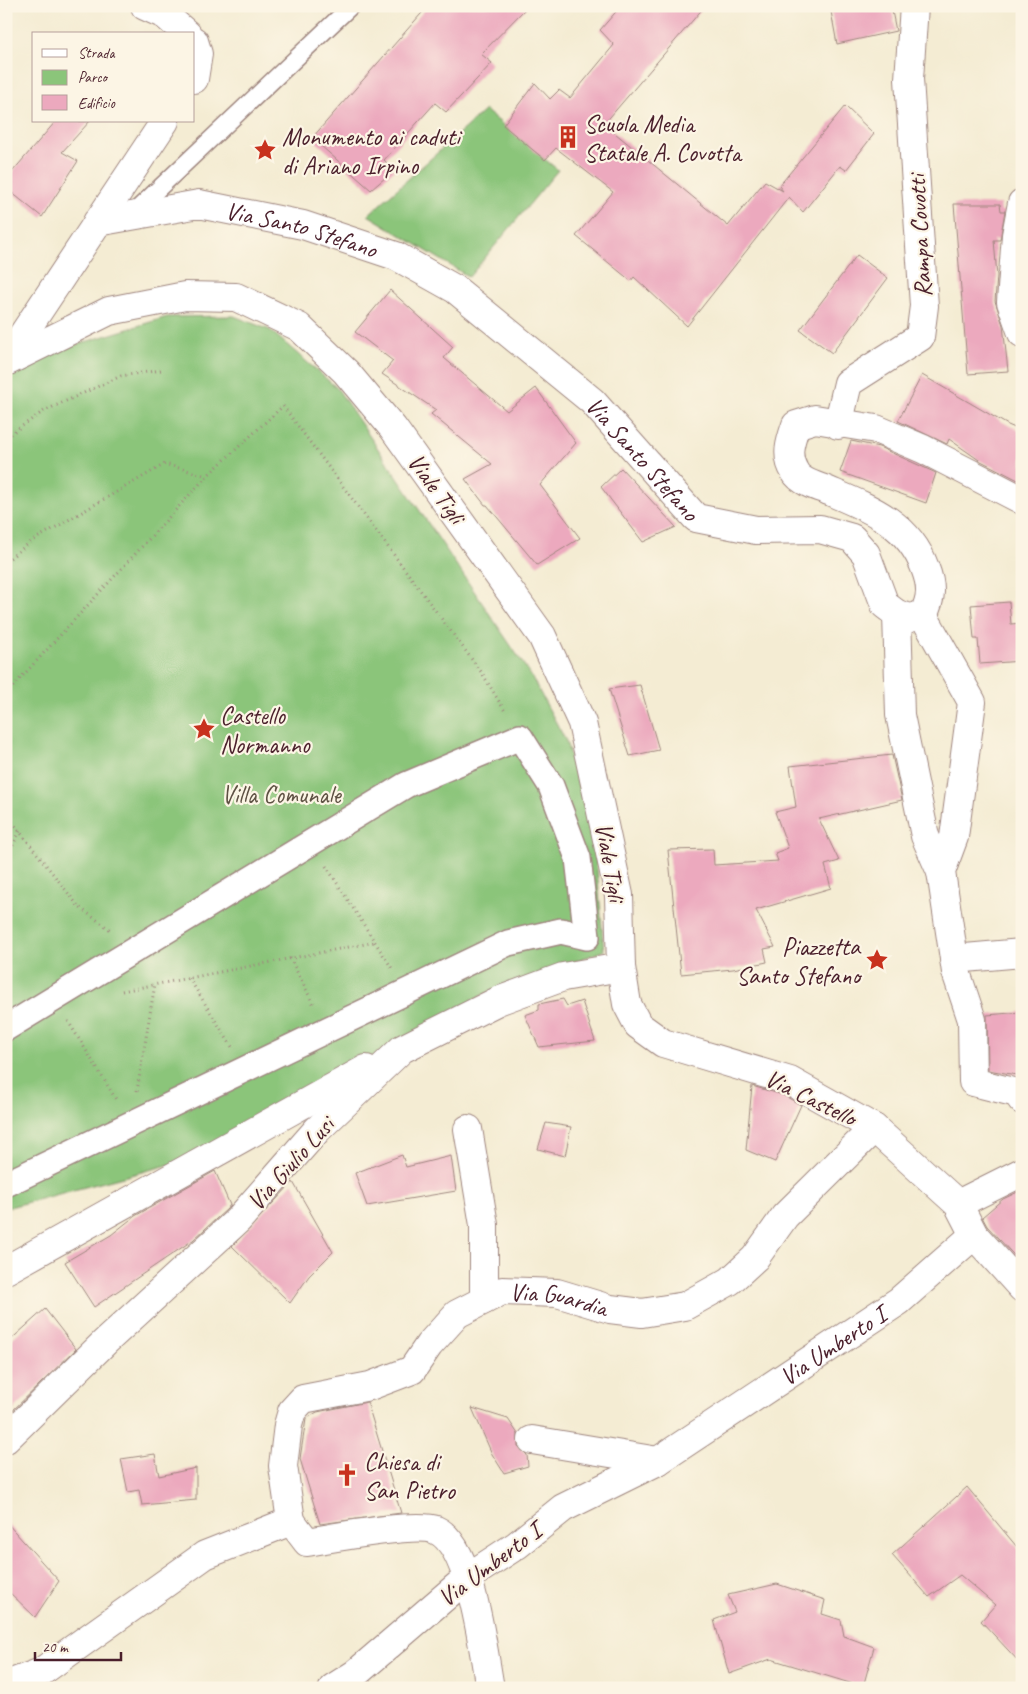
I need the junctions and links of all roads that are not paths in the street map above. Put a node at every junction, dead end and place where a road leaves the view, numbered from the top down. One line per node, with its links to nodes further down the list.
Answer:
1 (145, 6): 4 (street)
2 (351, 6): 9 (lane)
3 (914, 6): 13 (street, Rampa Covotti)
4 (185, 32)
5 (195, 44): 6 (street)
6 (195, 73)
7 (164, 122): 10 (street)
8 (1022, 203): 11 (street)
9 (131, 215): 10 (street, Via Santo Stefano); 15 (street, Via Santo Stefano)
10 (97, 222): 12 (street)
11 (1022, 333)
12 (6, 361): 20 (street, Viale Tigli)
13 (838, 425): 14 (street); 16 (street)
14 (1022, 500)
15 (897, 614): 16 (street); 17 (street)
16 (923, 615): 17 (street)
17 (941, 872): 19 (street)
18 (1022, 953): 19 (street)
19 (954, 960): 23 (street)
20 (621, 967): 22 (street, Via Giulio Lusi); 24 (street, Via Castello)
21 (6, 1028): 27 (street)
22 (402, 1049): 30 (street); 33 (street, Via Giulio Lusi)
23 (1022, 1100)
24 (874, 1128): 28 (street, Via Castello); 32 (street, Via Guardia)
25 (468, 1129): 32 (street)
26 (1022, 1172): 28 (street)
27 (6, 1184)
28 (958, 1204): 29 (street, Via Castello)
29 (974, 1236): 31 (street, Via Castello); 35 (street, Via Umberto I)
30 (6, 1270)
31 (1022, 1288)
32 (484, 1300): 36 (street, Via Guardia)
33 (6, 1439)
34 (532, 1440): 35 (street)
35 (658, 1461): 37 (street, Via Umberto I)
36 (291, 1521): 37 (street); 38 (street)
37 (468, 1577): 39 (street, Via Umberto I); 40 (street)
38 (6, 1685)
39 (333, 1688)
40 (490, 1688)

